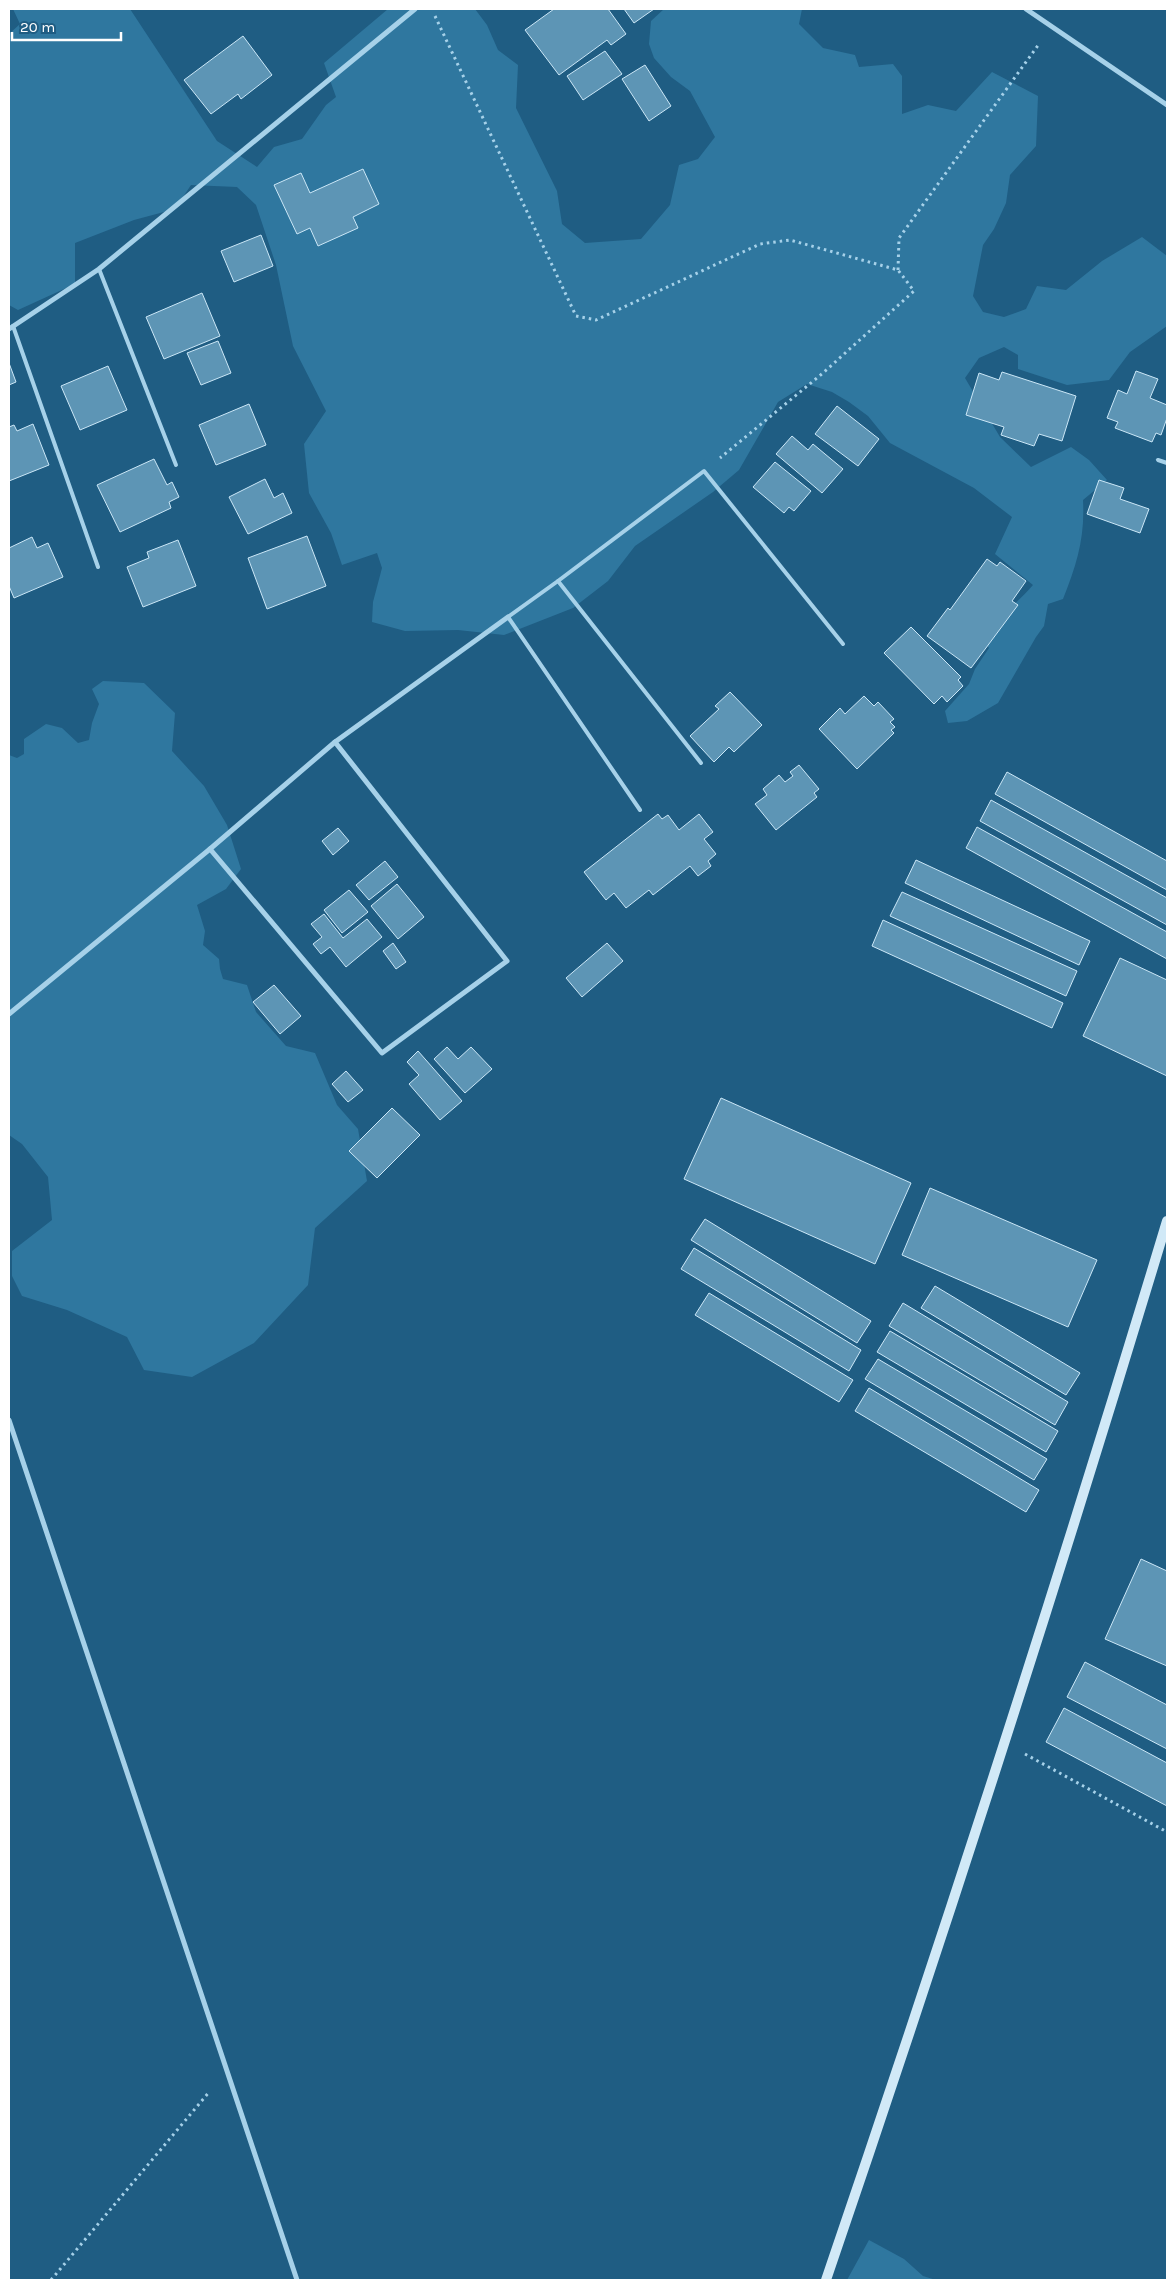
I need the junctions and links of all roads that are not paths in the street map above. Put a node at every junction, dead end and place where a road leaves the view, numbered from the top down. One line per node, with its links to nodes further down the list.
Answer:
1 (415, 9): 4 (street)
2 (1026, 9): 3 (street)
3 (1167, 105)
4 (99, 268): 5 (street); 8 (lane)
5 (11, 328): 9 (lane)
6 (1158, 460): 7 (lane)
7 (1167, 463)
8 (176, 465)
9 (98, 566)
10 (558, 581): 11 (lane); 12 (lane); 14 (lane)
11 (508, 617): 13 (street); 15 (lane)
12 (843, 644)
13 (335, 742): 16 (street); 16 (street)
14 (701, 763)
15 (640, 810)
16 (210, 849): 17 (street)
17 (9, 1014)
18 (1167, 1221): 21 (street)
19 (9, 1420): 20 (street)
20 (297, 2280)
21 (826, 2280)

